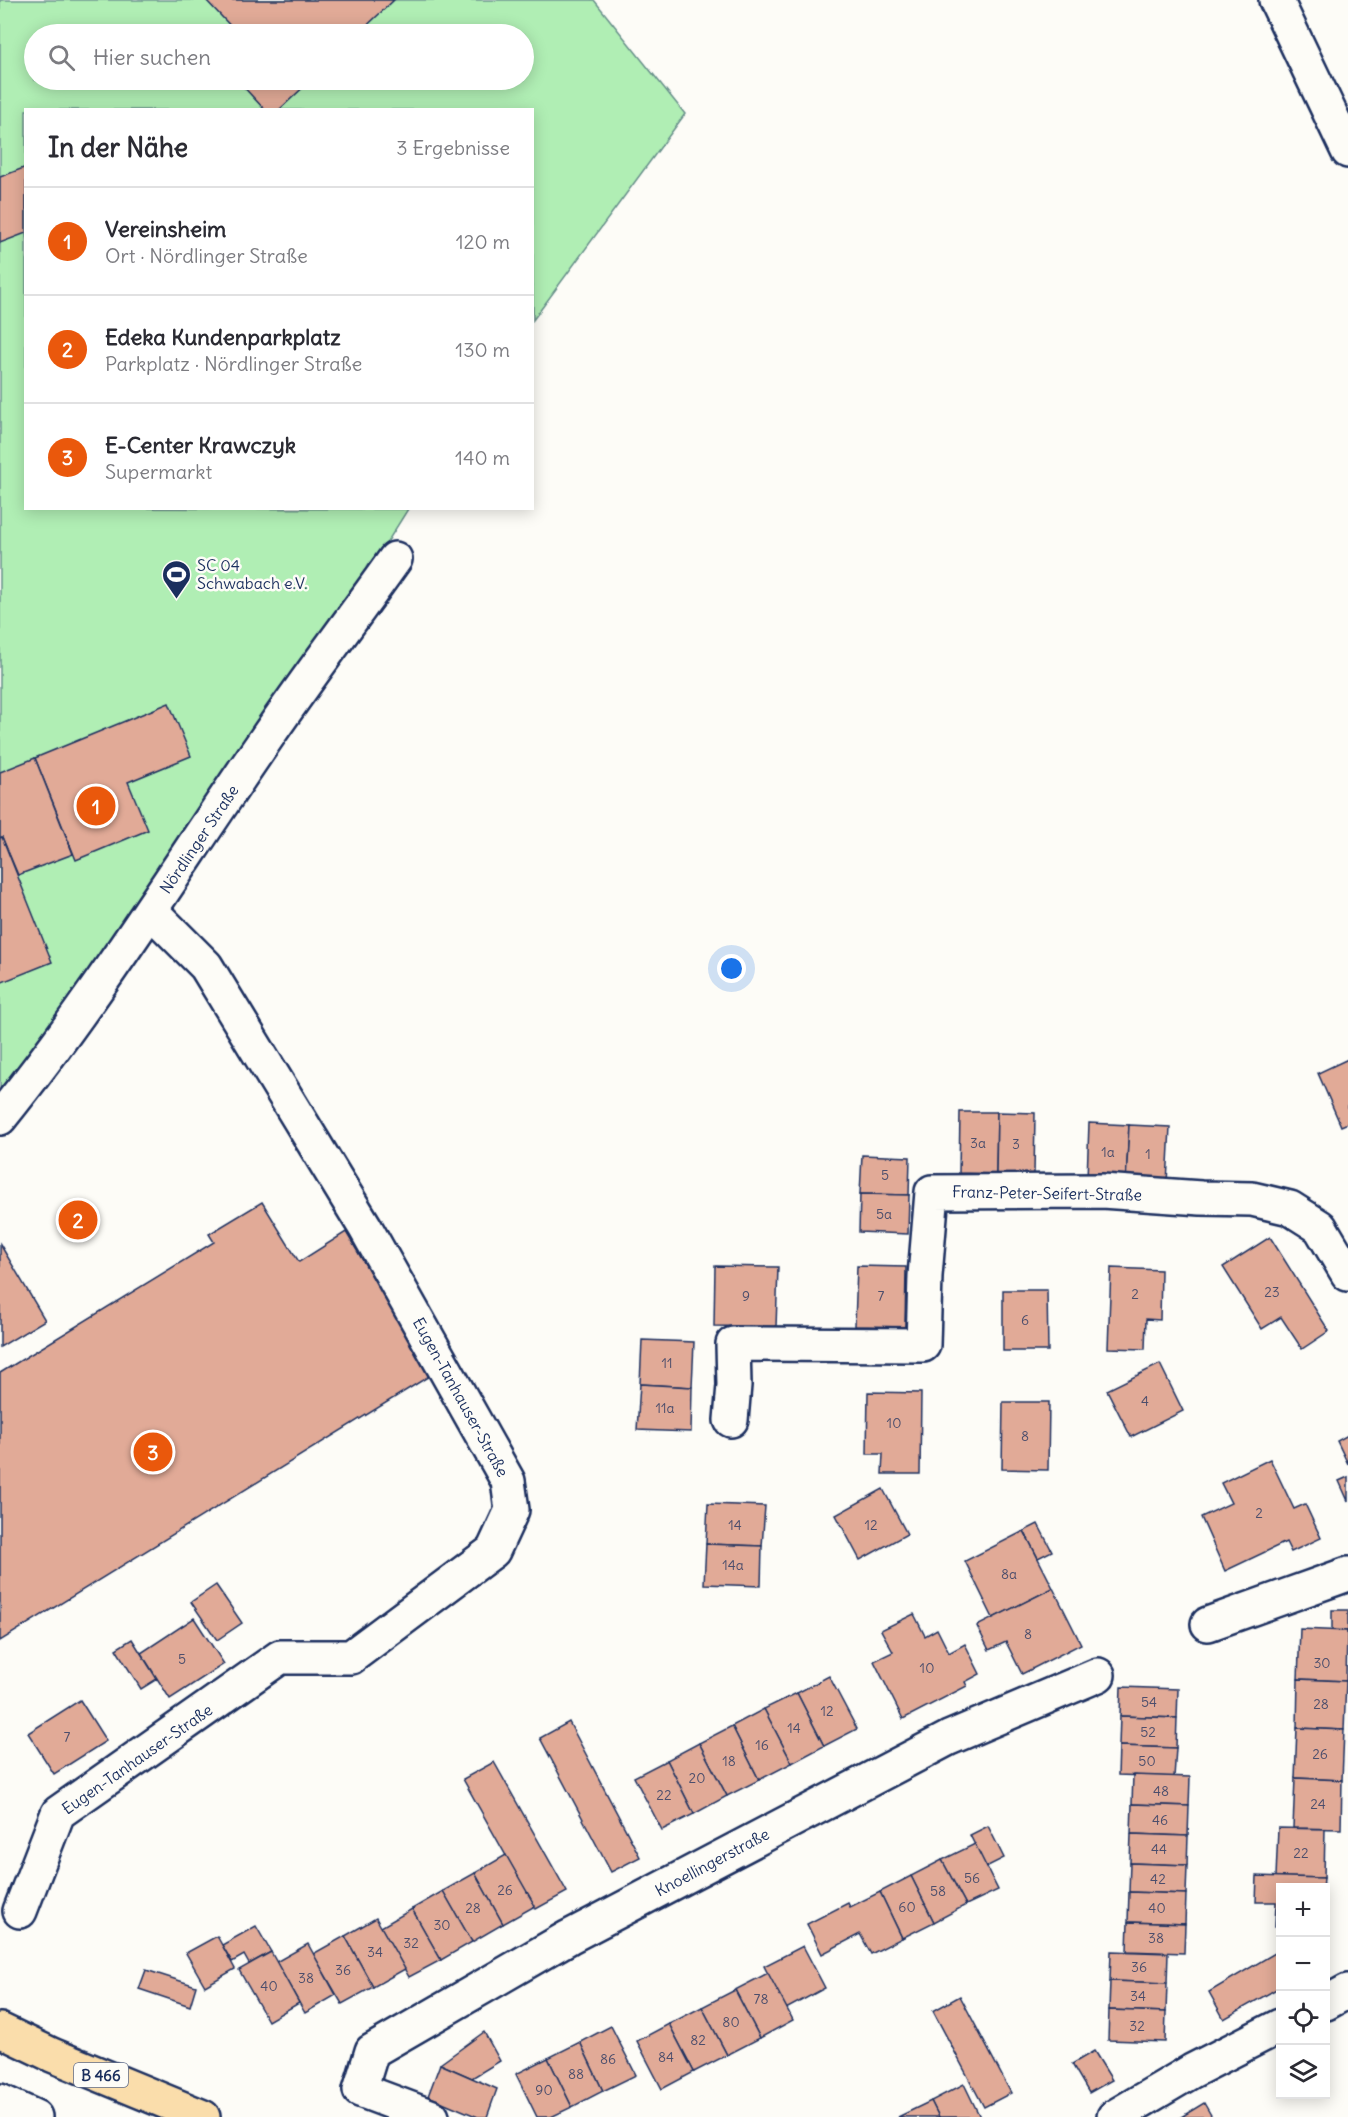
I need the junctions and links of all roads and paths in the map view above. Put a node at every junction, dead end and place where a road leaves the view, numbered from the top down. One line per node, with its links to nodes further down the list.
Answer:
1 (1276, 0): 2 (street)
2 (1348, 151)
3 (395, 559): 4 (street, Nördlinger Straße)
4 (151, 911): 5 (street, Nördlinger Straße); 11 (street, Eugen-Tanhauser-Straße)
5 (0, 1118)
6 (1344, 1267): 7 (street, Franz-Peter-Seifert-Straße)
7 (730, 1420)
8 (1348, 1574): 9 (street)
9 (1208, 1624)
10 (1098, 1675): 19 (street, Knoellingerstraße)
11 (20, 1911)
12 (1348, 1991): 13 (street)
13 (1330, 2001)
14 (1276, 2029): 20 (street)
15 (0, 2030): 18 (main road, B 466)
16 (0, 2101): 17 (street)
17 (34, 2117)
18 (202, 2117)
19 (432, 2117)
20 (1114, 2117)

